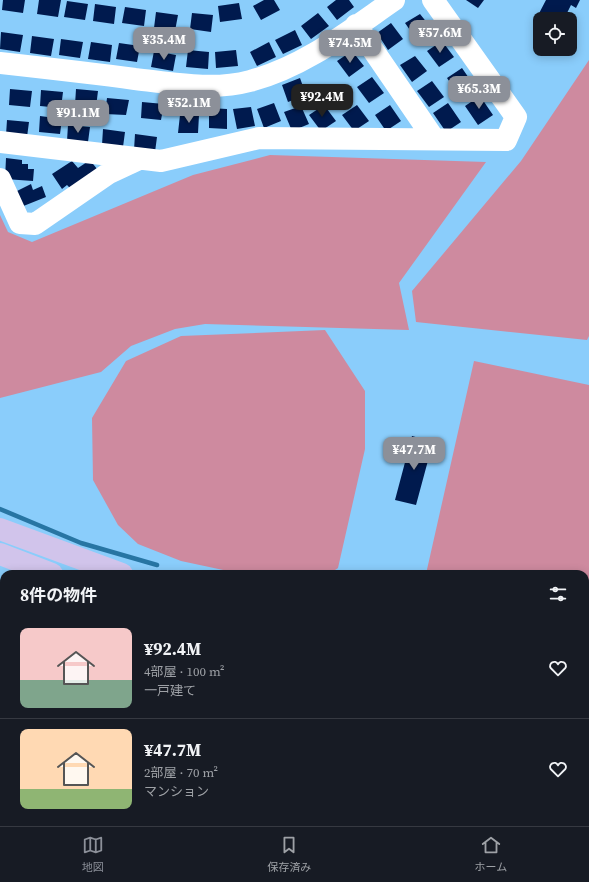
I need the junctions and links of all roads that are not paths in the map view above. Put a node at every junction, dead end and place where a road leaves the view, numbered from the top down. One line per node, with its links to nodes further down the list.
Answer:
1 (394, 0): 3 (street)
2 (433, 0): 5 (street)
3 (356, 26): 4 (street); 5 (street)
4 (0, 63)
5 (434, 139): 7 (street)
6 (0, 142): 7 (street)
7 (140, 159): 8 (street)
8 (0, 179)
9 (2, 535): 12 (main road)
10 (0, 554): 11 (main road)
11 (42, 570)
12 (110, 570)

